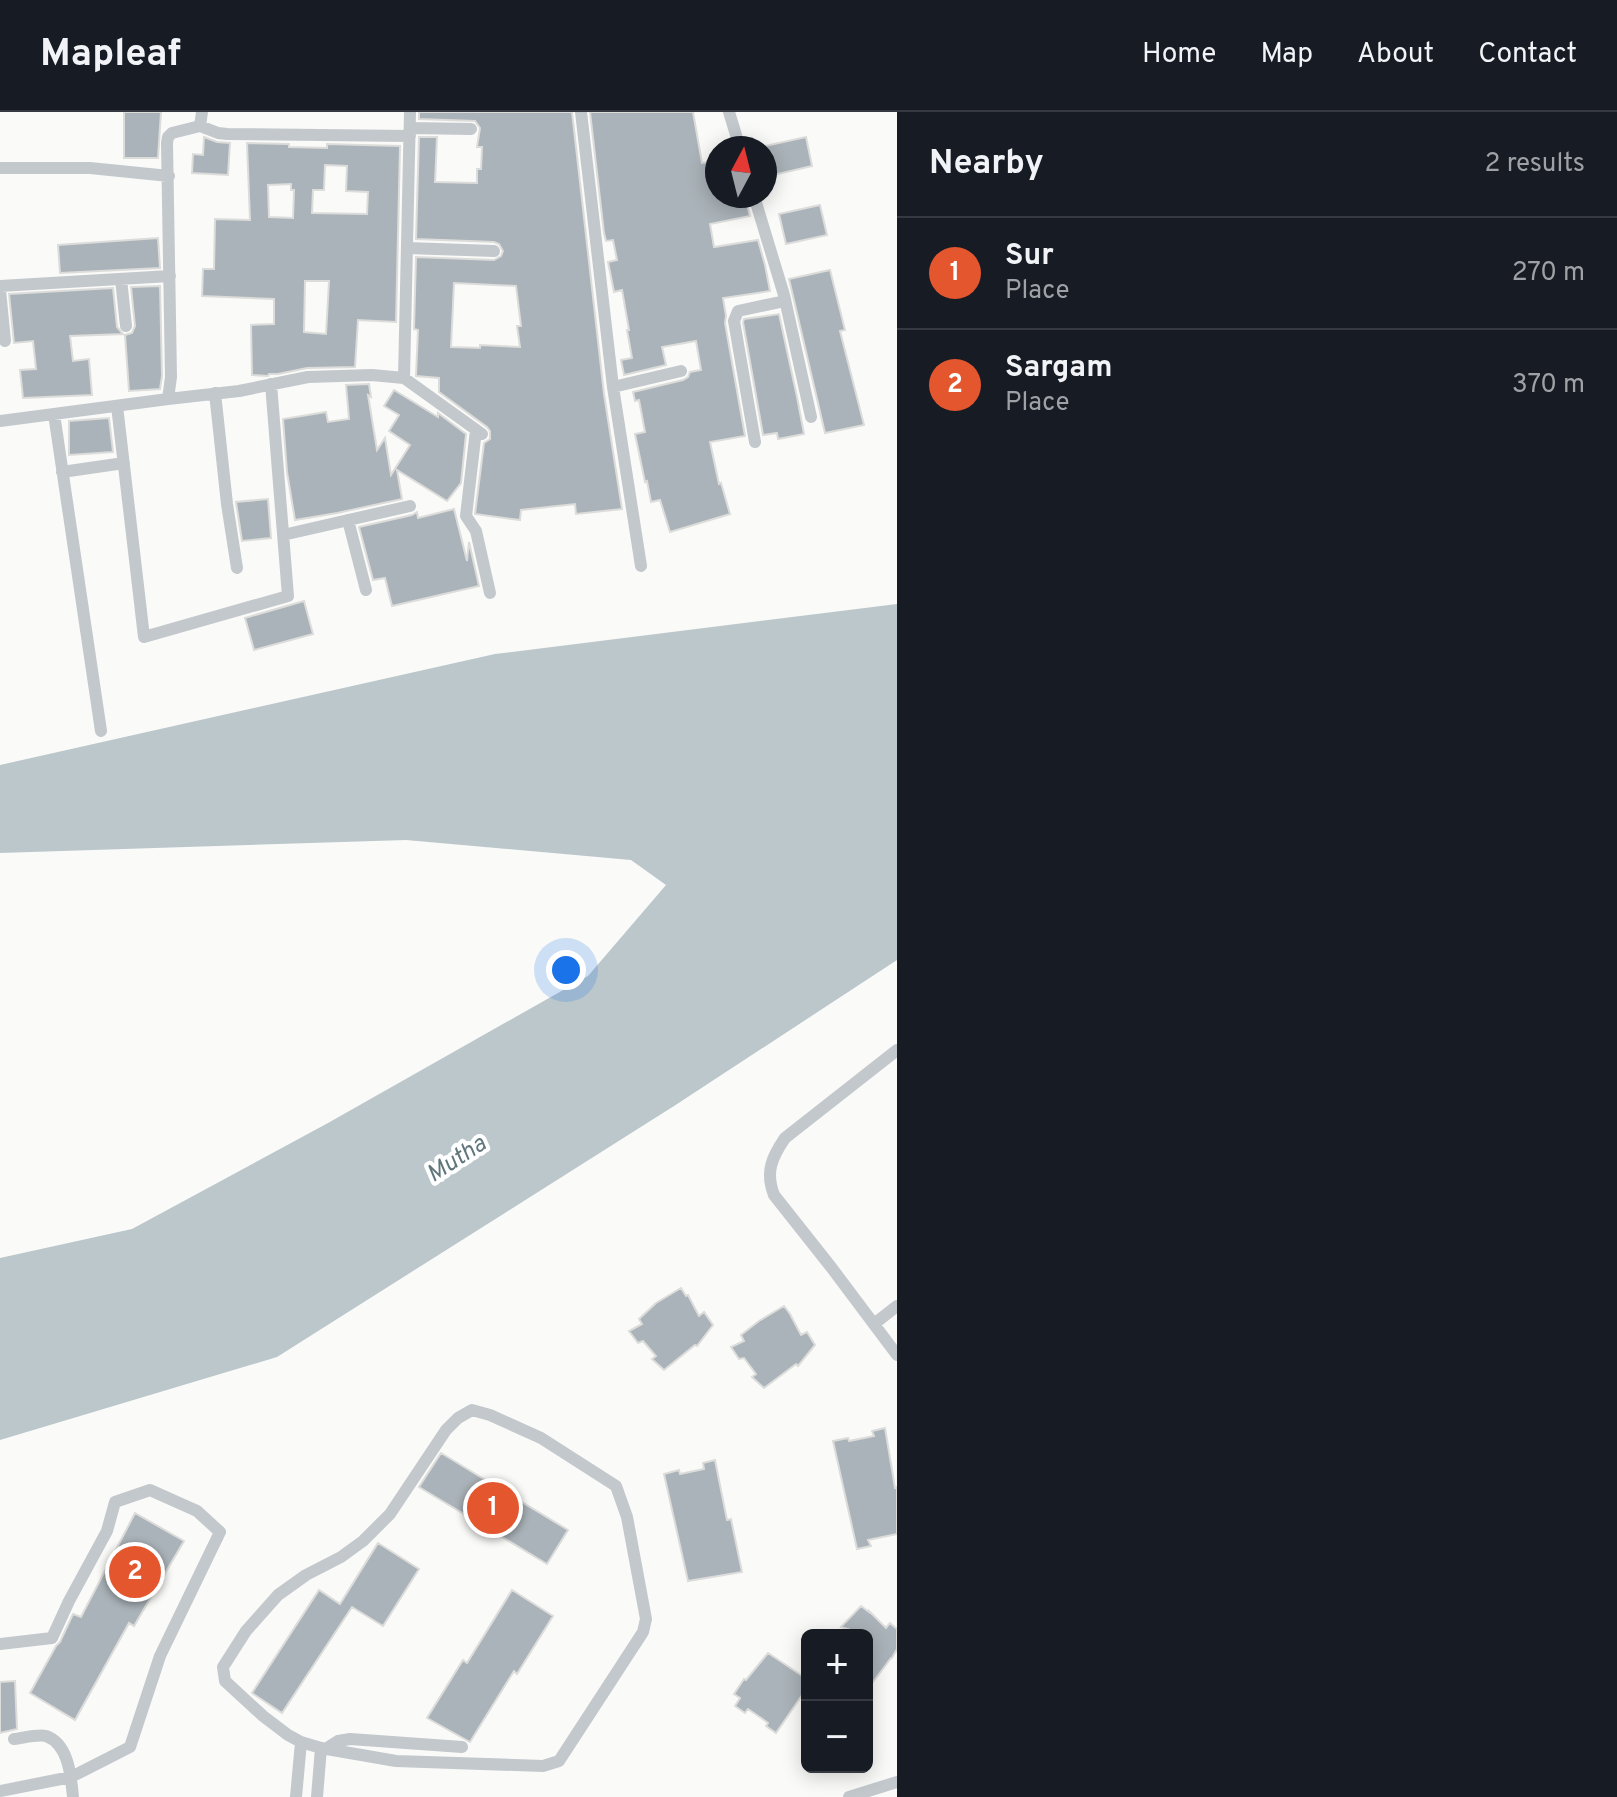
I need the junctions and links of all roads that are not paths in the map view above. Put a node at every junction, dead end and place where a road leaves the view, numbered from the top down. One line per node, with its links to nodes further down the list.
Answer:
1 (202, 112): 5 (street)
2 (410, 112): 7 (street)
3 (581, 112): 23 (street)
4 (729, 112): 8 (street)
5 (200, 126): 7 (street); 10 (street)
6 (471, 129): 7 (street)
7 (410, 132): 12 (street)
8 (736, 136)
9 (1, 168): 10 (street)
10 (169, 176): 14 (street)
11 (758, 208): 17 (street)
12 (407, 248): 13 (street); 21 (street)
13 (494, 251)
14 (170, 276): 15 (street); 25 (street)
15 (121, 279): 16 (street); 18 (street)
16 (0, 288): 19 (street)
17 (785, 301): 28 (street); 30 (street)
18 (126, 326)
19 (5, 341)
20 (681, 371): 23 (street)
21 (404, 378): 22 (street); 39 (street)
22 (271, 384): 24 (street); 35 (street)
23 (613, 387): 36 (street)
24 (215, 393): 25 (street); 37 (street)
25 (168, 399): 26 (street)
26 (117, 406): 27 (street); 31 (street)
27 (54, 414): 29 (street); 32 (street)
28 (811, 417)
29 (0, 421)
30 (755, 442)
31 (124, 463): 32 (street); 35 (street)
32 (62, 472): 40 (street)
33 (410, 506): 34 (street)
34 (348, 520): 35 (street); 38 (street)
35 (283, 535)
36 (641, 566)
37 (237, 568)
38 (366, 590)
39 (490, 593)
40 (101, 731)
41 (897, 1050): 43 (street)
42 (897, 1306): 43 (street)
43 (874, 1324): 44 (street)
44 (897, 1355)
45 (0, 1644): 50 (street)
46 (14, 1739): 50 (street)
47 (301, 1742): 49 (street); 49 (street); 54 (street)
48 (462, 1747): 49 (street)
49 (324, 1748): 55 (street)
50 (71, 1777): 52 (street); 53 (street)
51 (897, 1782): 56 (street)
52 (0, 1791)
53 (73, 1797)
54 (296, 1797)
55 (317, 1797)
56 (849, 1797)

